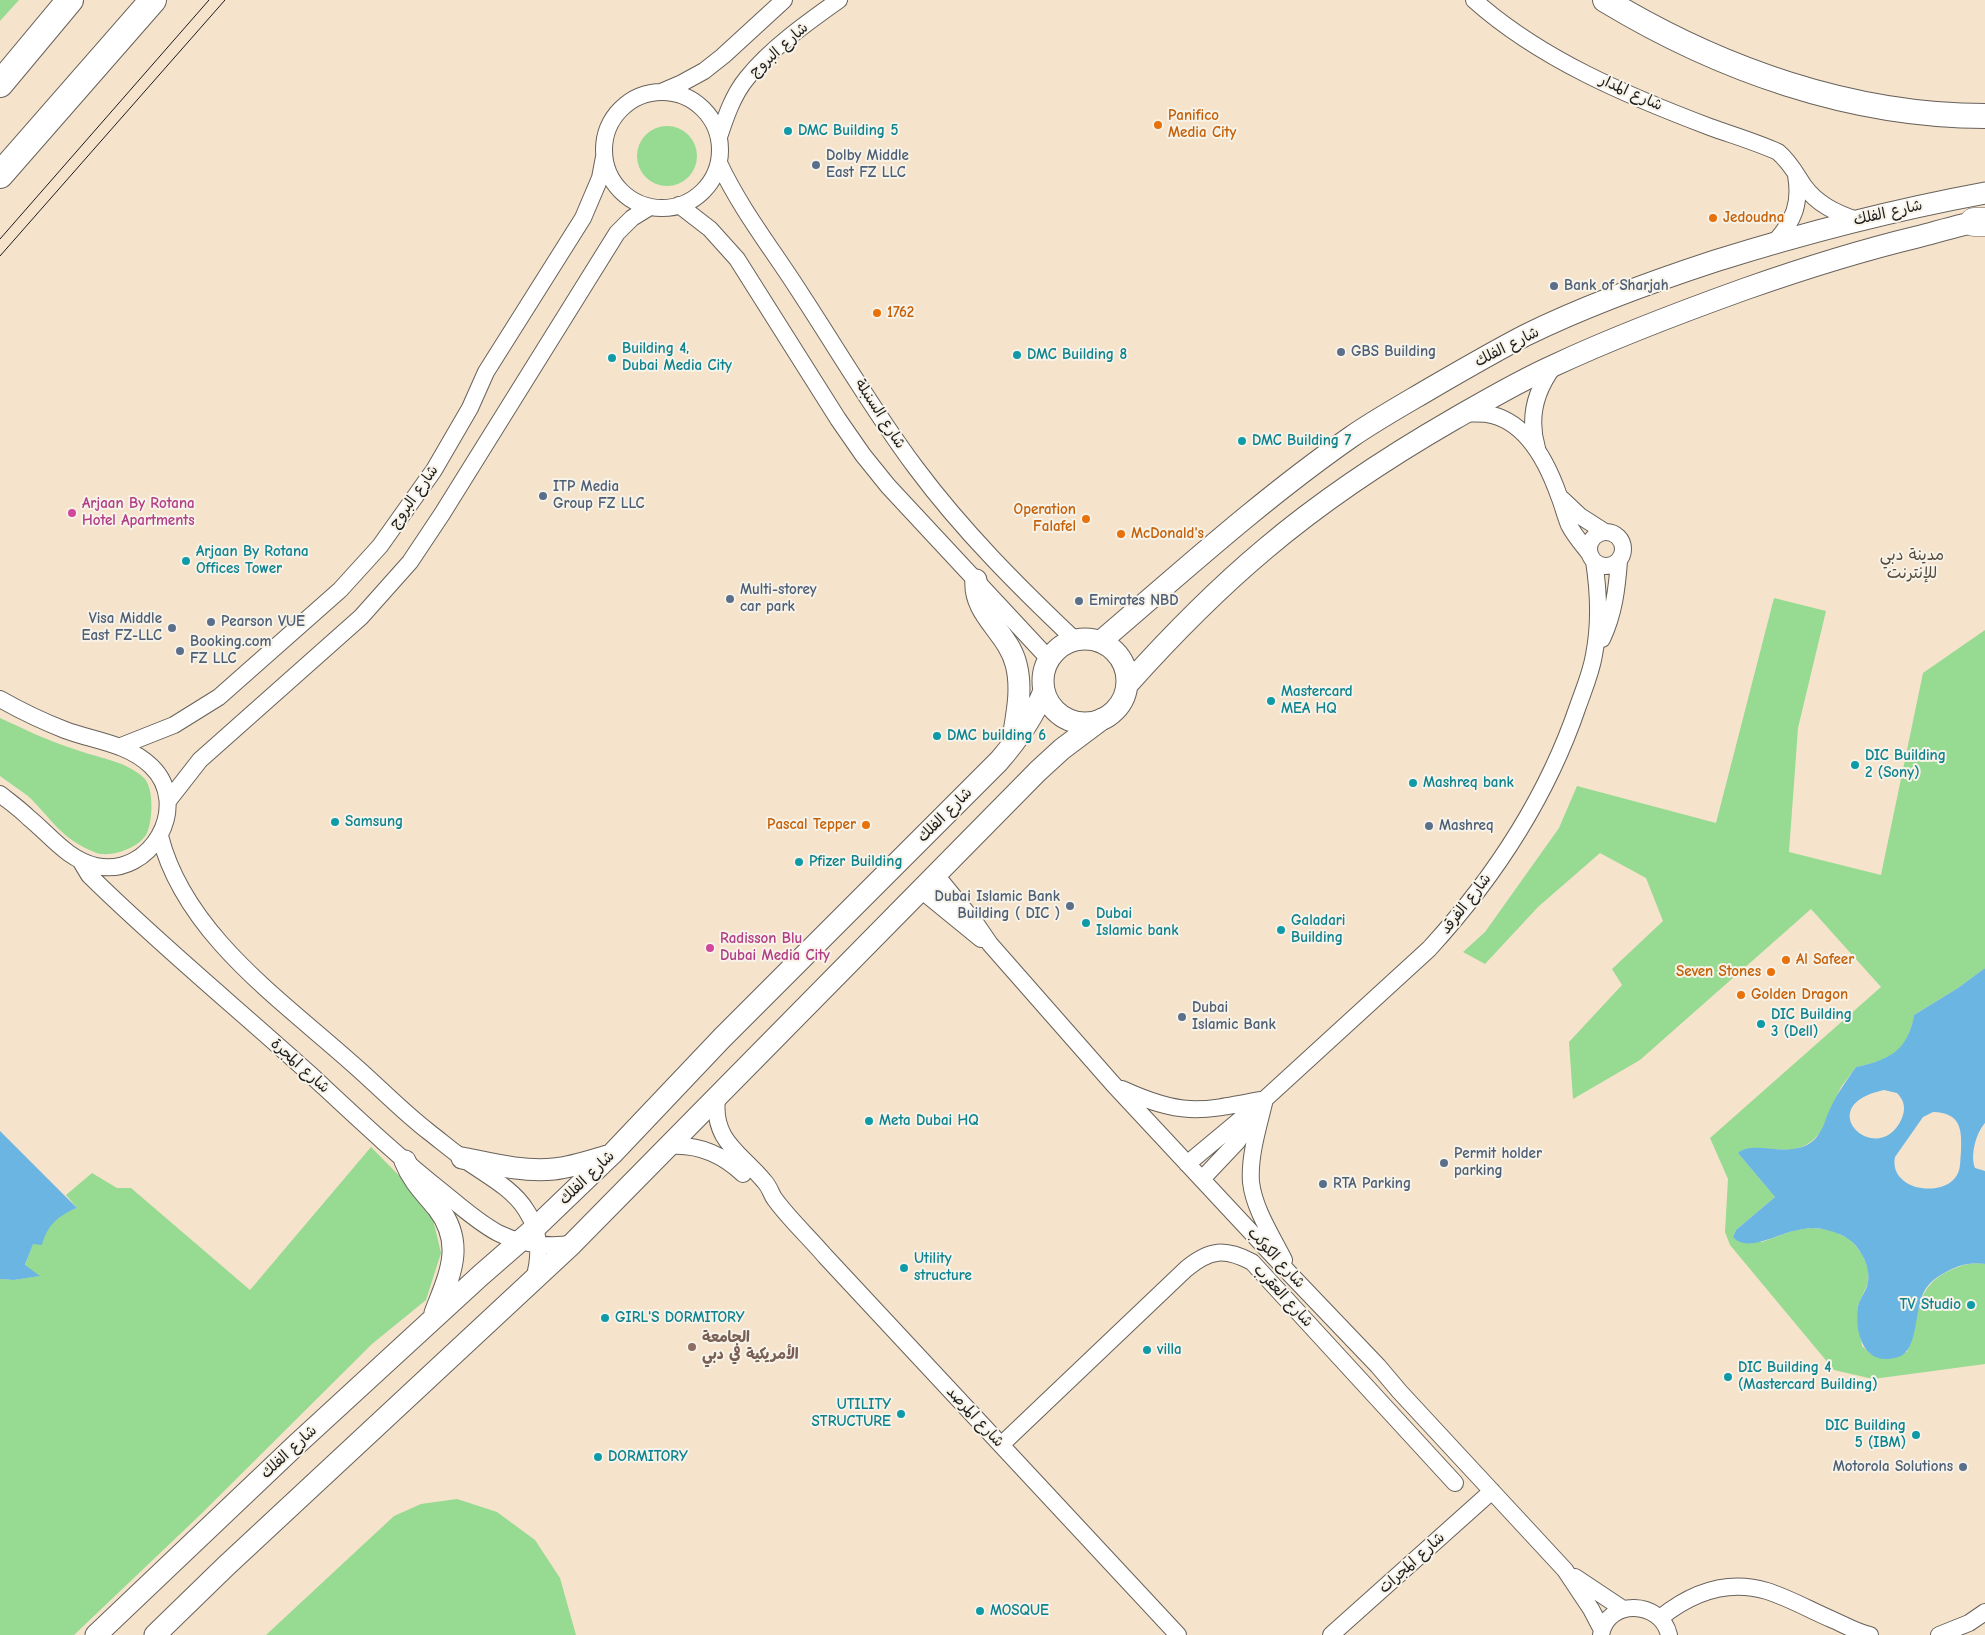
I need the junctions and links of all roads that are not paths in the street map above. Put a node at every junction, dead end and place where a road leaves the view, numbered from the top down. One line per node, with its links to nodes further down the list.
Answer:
1 (70, 0): 7 (main road)
2 (153, 0): 14 (main road)
3 (784, 0): 8 (street)
4 (839, 0): 10 (street, شارع البروج)
5 (1474, 0): 13 (street, شارع المدار)
6 (1605, 0): 9 (main road)
7 (0, 84)
8 (660, 92): 10 (street); 11 (street)
9 (1985, 116)
10 (719, 137): 12 (street)
11 (604, 157): 17 (street); 37 (street, شارع البروج)
12 (719, 162): 16 (street); 29 (street, شارع السنبلة)
13 (1795, 171): 18 (street, شارع المدار); 20 (street)
14 (0, 174)
15 (1985, 193): 18 (street, شارع الفلك)
16 (679, 205): 17 (street); 28 (street)
17 (650, 206): 40 (street, شارع البروج)
18 (1857, 220): 20 (street, شارع الفلك)
19 (1981, 221): 21 (street, شارع الفلك)
20 (1775, 242): 30 (street, شارع الفلك)
21 (1554, 365): 22 (street, شارع الفلك); 23 (street, شارع الفرقد)
22 (1464, 413): 23 (street, شارع الفرقد); 33 (street, شارع الفلك)
23 (1539, 453): 24 (street, شارع الفرقد)
24 (1559, 495): 25 (street, شارع الفرقد); 26 (street, شارع الفرقد)
25 (1605, 532): 26 (street); 27 (street)
26 (1592, 557): 27 (street); 31 (street, شارع الفرقد)
27 (1620, 561): 31 (street, شارع الفرقد)
28 (976, 580): 32 (street); 38 (street)
29 (1075, 640): 30 (street); 32 (street)
30 (1100, 642): 33 (street)
31 (1594, 657): 46 (street, شارع الفرقد)
32 (1049, 659): 34 (street)
33 (1127, 685): 36 (street)
34 (1044, 691): 36 (street); 38 (street, شارع الفلك)
35 (0, 699): 37 (street)
36 (1102, 719): 43 (street)
37 (121, 746): 40 (street)
38 (1012, 746): 48 (street, شارع الفلك)
39 (0, 794): 42 (street)
40 (168, 801): 41 (street)
41 (160, 836): 42 (street); 49 (street)
42 (80, 860): 50 (street, شارع المجرة)
43 (929, 883): 44 (street, شارع الكوكب); 45 (street)
44 (1113, 1084): 46 (street); 51 (street, شارع الكوكب)
45 (717, 1098): 47 (street); 53 (street, شارع المرصد)
46 (1265, 1099): 51 (street, شارع الفرقد); 52 (street, شارع الفرقد); 56 (street)
47 (670, 1146): 53 (street, شارع المرصد); 55 (street)
48 (612, 1154): 49 (street); 54 (street, شارع الفلك)
49 (462, 1158): 54 (street)
50 (405, 1161): 54 (street, شارع المجرة); 58 (street)
51 (1188, 1164): 52 (street, شارع الكوكب)
52 (1202, 1179): 56 (street, شارع الكوكب)
53 (774, 1198): 59 (street, شارع المرصد)
54 (531, 1238): 55 (street, شارع المجرة); 57 (street); 58 (street, شارع الفلك)
55 (572, 1244): 57 (street)
56 (1291, 1275): 61 (street, شارع الكوكب)
57 (534, 1279): 68 (street)
58 (433, 1318): 67 (street, شارع الفلك)
59 (1001, 1445): 60 (street, شارع العقرب); 69 (street, شارع المرصد)
60 (1455, 1482)
61 (1492, 1491): 62 (street, شارع الكوكب); 70 (street, شارع المجرات)
62 (1565, 1570): 63 (street, شارع الكوكب); 66 (street, شارع الكوكب)
63 (1624, 1609): 65 (street); 66 (street)
64 (1985, 1612): 73 (street)
65 (1660, 1618): 71 (street); 72 (street)
66 (1602, 1633)
67 (96, 1635)
68 (155, 1635)
69 (1178, 1635)
70 (1331, 1635)
71 (1669, 1635)
72 (1870, 1635)
73 (1938, 1635)

